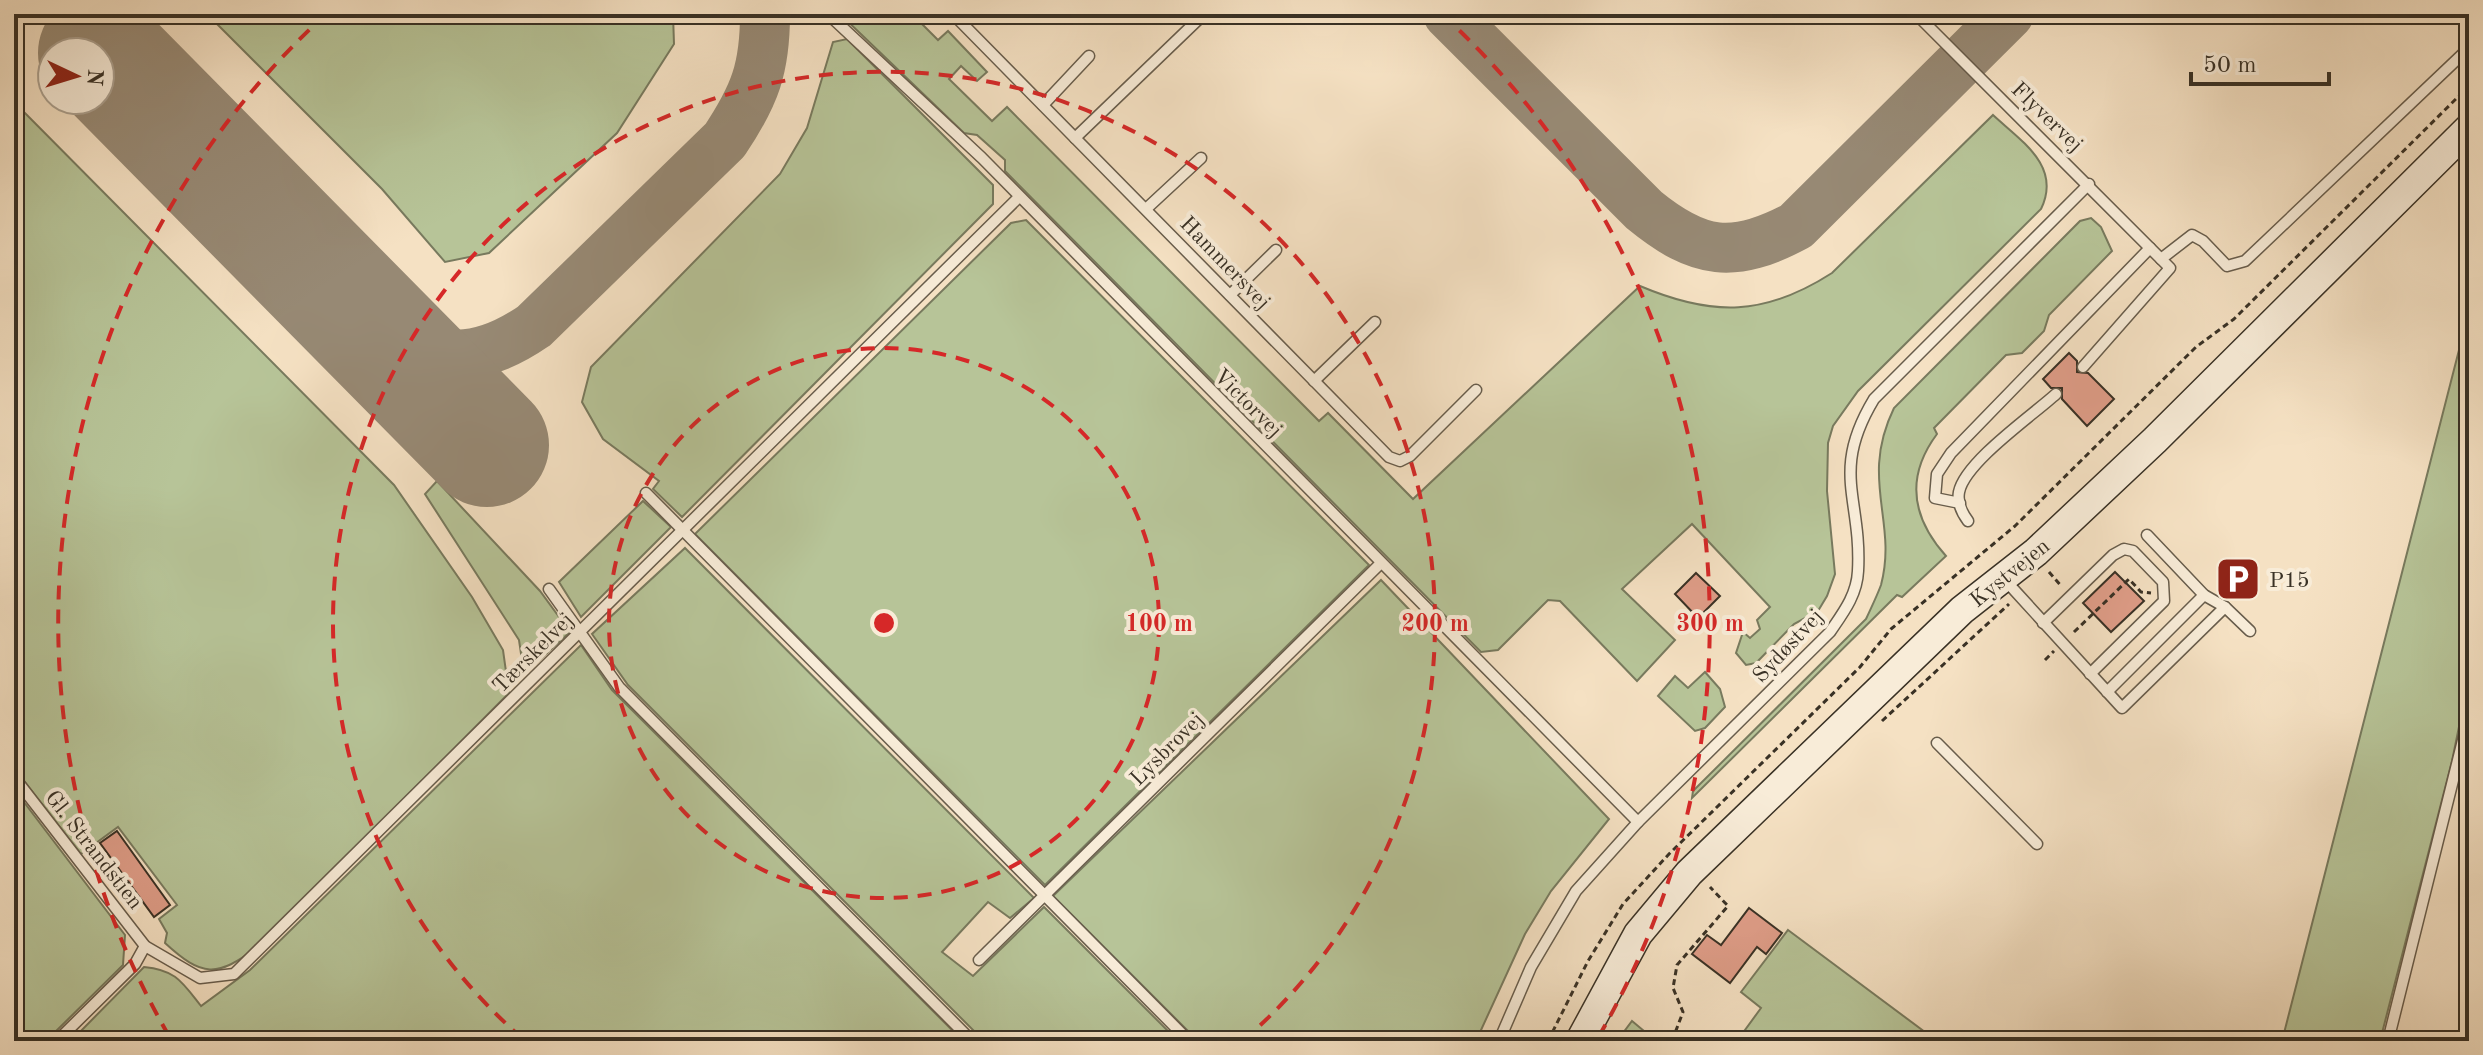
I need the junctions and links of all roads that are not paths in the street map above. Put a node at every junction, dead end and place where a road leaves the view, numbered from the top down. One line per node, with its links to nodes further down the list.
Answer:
1 (828, 14): 12 (lane, Victorvej)
2 (1204, 14): 9 (lane)
3 (1916, 14): 11 (lane, Flyvervej)
4 (957, 15): 7 (lane, Hammersvej)
5 (2469, 48): 16 (lane)
6 (1089, 56): 7 (lane)
7 (1043, 105): 9 (lane, Hammersvej)
8 (2469, 128): 29 (street, Kystvejen)
9 (1075, 138): 13 (lane, Hammersvej)
10 (1201, 158): 13 (lane)
11 (2089, 184): 14 (lane, Flyvervej); 41 (lane, Sydøstvej)
12 (1019, 197): 26 (lane, Tærskelvej); 28 (lane, Victorvej)
13 (1146, 209): 17 (lane, Hammersvej)
14 (2150, 248): 16 (lane, Flyvervej); 24 (lane)
15 (1276, 250): 17 (lane)
16 (2161, 259): 19 (lane)
17 (1230, 295): 20 (lane, Hammersvej)
18 (1375, 322): 20 (lane)
19 (2083, 367)
20 (1314, 381): 21 (lane, Hammersvej)
21 (1476, 390)
22 (2056, 394): 24 (lane)
23 (646, 493): 26 (lane)
24 (1960, 503): 25 (lane)
25 (1968, 521)
26 (682, 531): 35 (lane, Tærskelvej); 43 (lane)
27 (2147, 535): 31 (lane)
28 (1380, 564): 41 (lane, Victorvej); 43 (lane, Lysbrovej)
29 (2004, 579): 33 (lane); 50 (street, Kystvejen)
30 (549, 589): 35 (lane)
31 (2204, 595): 32 (lane); 37 (lane)
32 (2225, 607): 34 (lane); 37 (lane)
33 (2043, 623): 36 (lane); 36 (lane)
34 (2250, 631)
35 (581, 632): 44 (lane, Tærskelvej); 47 (lane)
36 (2090, 674): 37 (lane)
37 (2107, 692)
38 (2469, 716): 51 (lane)
39 (1937, 743): 42 (lane)
40 (14, 777): 44 (lane, Gl. Strandstien)
41 (1638, 822): 49 (lane, Sydøstvej)
42 (2037, 844)
43 (1044, 896): 45 (lane, Lysbrovej); 48 (lane)
44 (145, 946): 46 (lane)
45 (979, 960)
46 (57, 1041)
47 (972, 1041)
48 (1189, 1041)
49 (1499, 1041)
50 (1580, 1041)
51 (2388, 1041)

